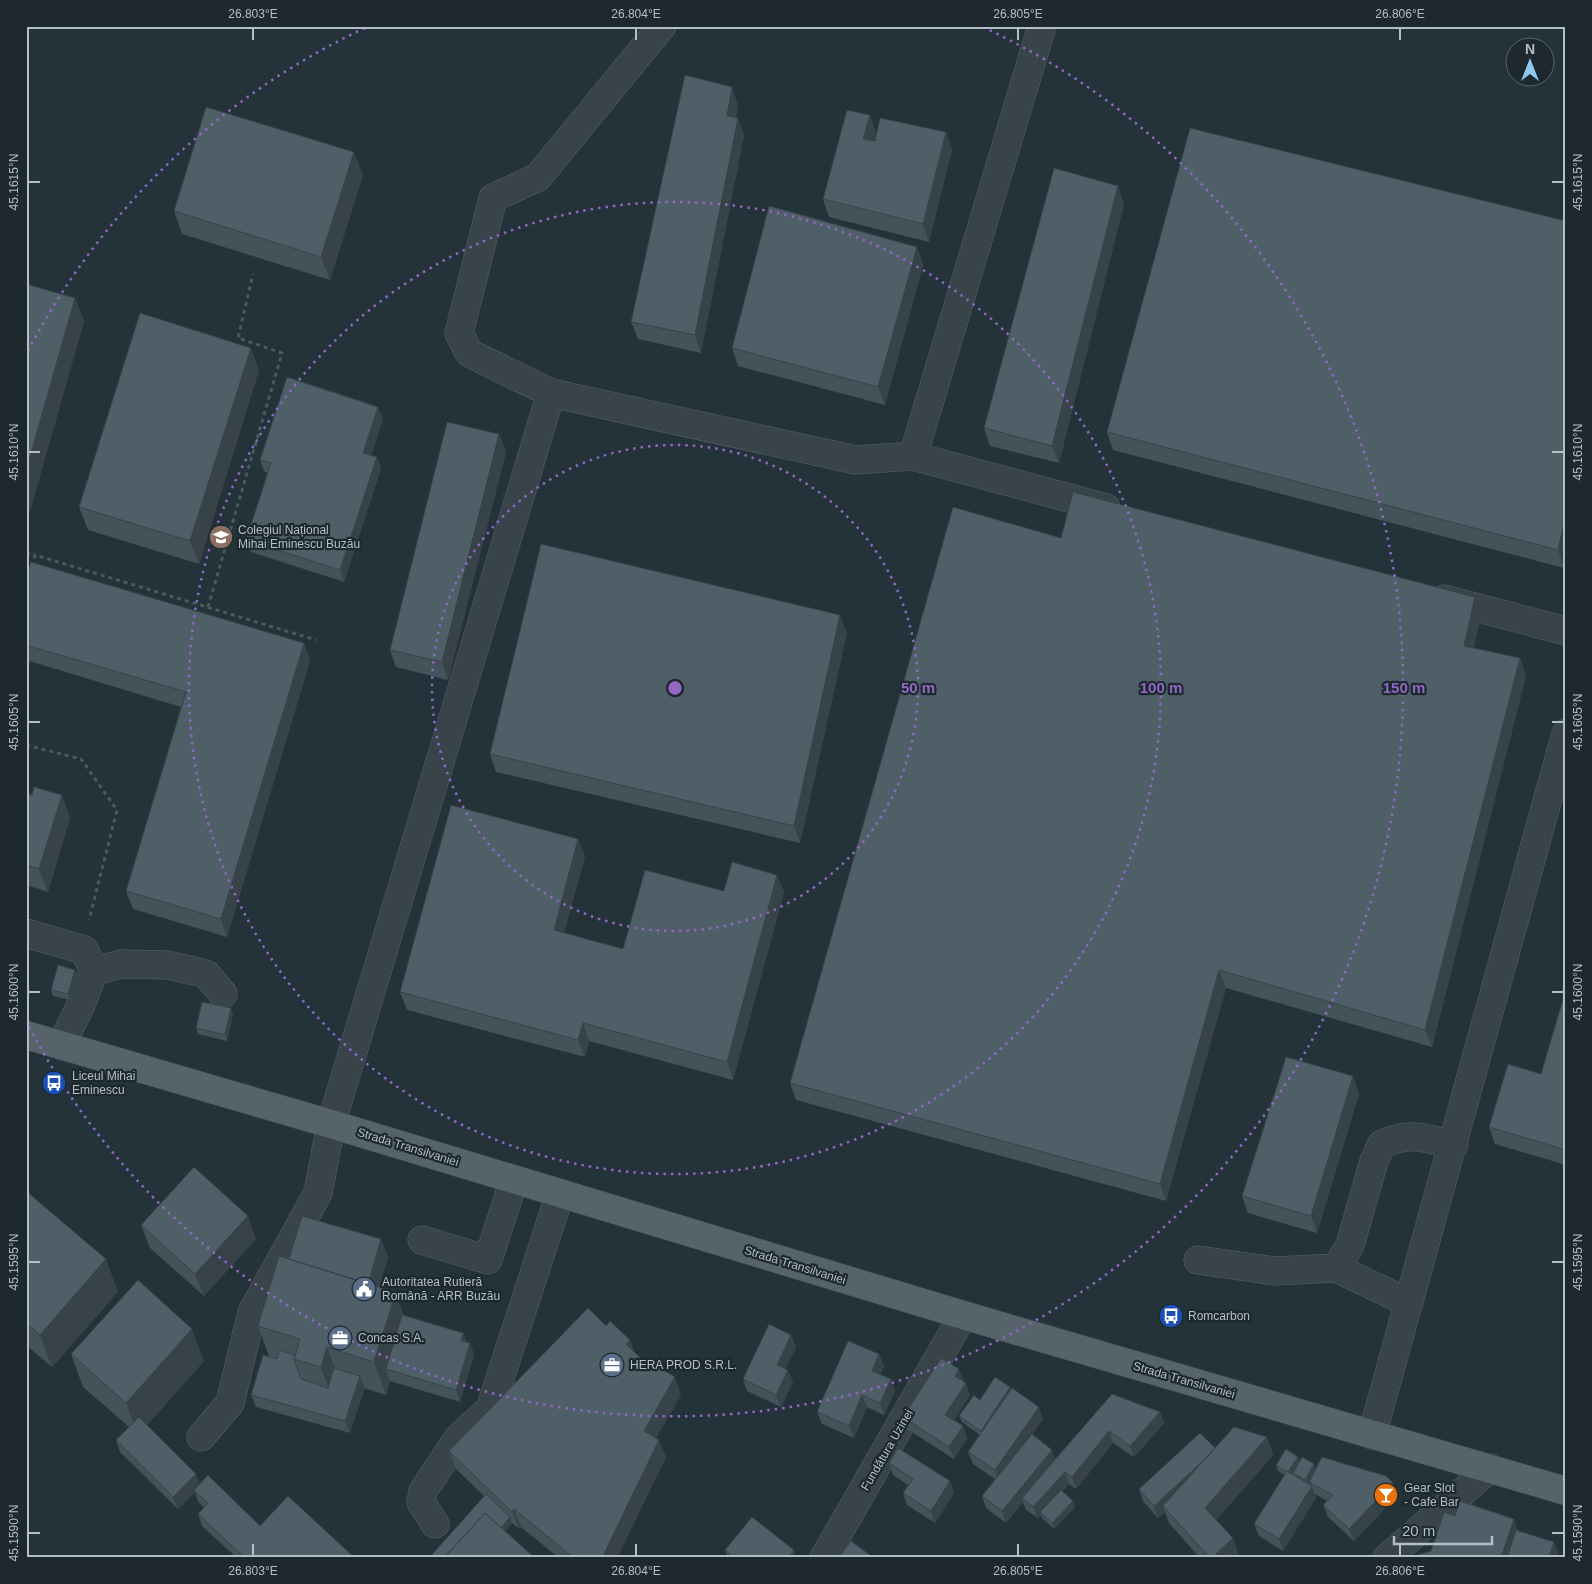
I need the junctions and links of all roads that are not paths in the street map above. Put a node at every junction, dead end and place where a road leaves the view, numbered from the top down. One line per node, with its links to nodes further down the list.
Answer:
1 (662, 26): 3 (street)
2 (1042, 26): 4 (street)
3 (551, 393): 4 (street); 14 (street)
4 (913, 456): 5 (street)
5 (1134, 516)
6 (1422, 593): 7 (street)
7 (1566, 632)
8 (1566, 733): 15 (street)
9 (26, 933): 10 (street)
10 (89, 961): 11 (street); 13 (street)
11 (223, 994)
12 (26, 1035): 13 (main road, Strada Transilvaniei)
13 (61, 1045): 14 (main road, Strada Transilvaniei)
14 (331, 1124): 16 (main road, Strada Transilvaniei); 24 (street)
15 (1454, 1145): 20 (street); 21 (street)
16 (514, 1180): 17 (main road, Strada Transilvaniei); 18 (street)
17 (560, 1194): 22 (main road, Strada Transilvaniei); 27 (street)
18 (422, 1240)
19 (1198, 1260): 20 (street)
20 (1336, 1268): 21 (street)
21 (1409, 1304): 23 (street)
22 (963, 1315): 23 (main road, Strada Transilvaniei); 28 (street, Fundătura Uzinei)
23 (1372, 1435): 25 (main road, Strada Transilvaniei)
24 (201, 1438)
25 (1490, 1468): 26 (main road, Strada Transilvaniei); 29 (street)
26 (1566, 1491)
27 (434, 1524)
28 (824, 1558)
29 (1387, 1558)

